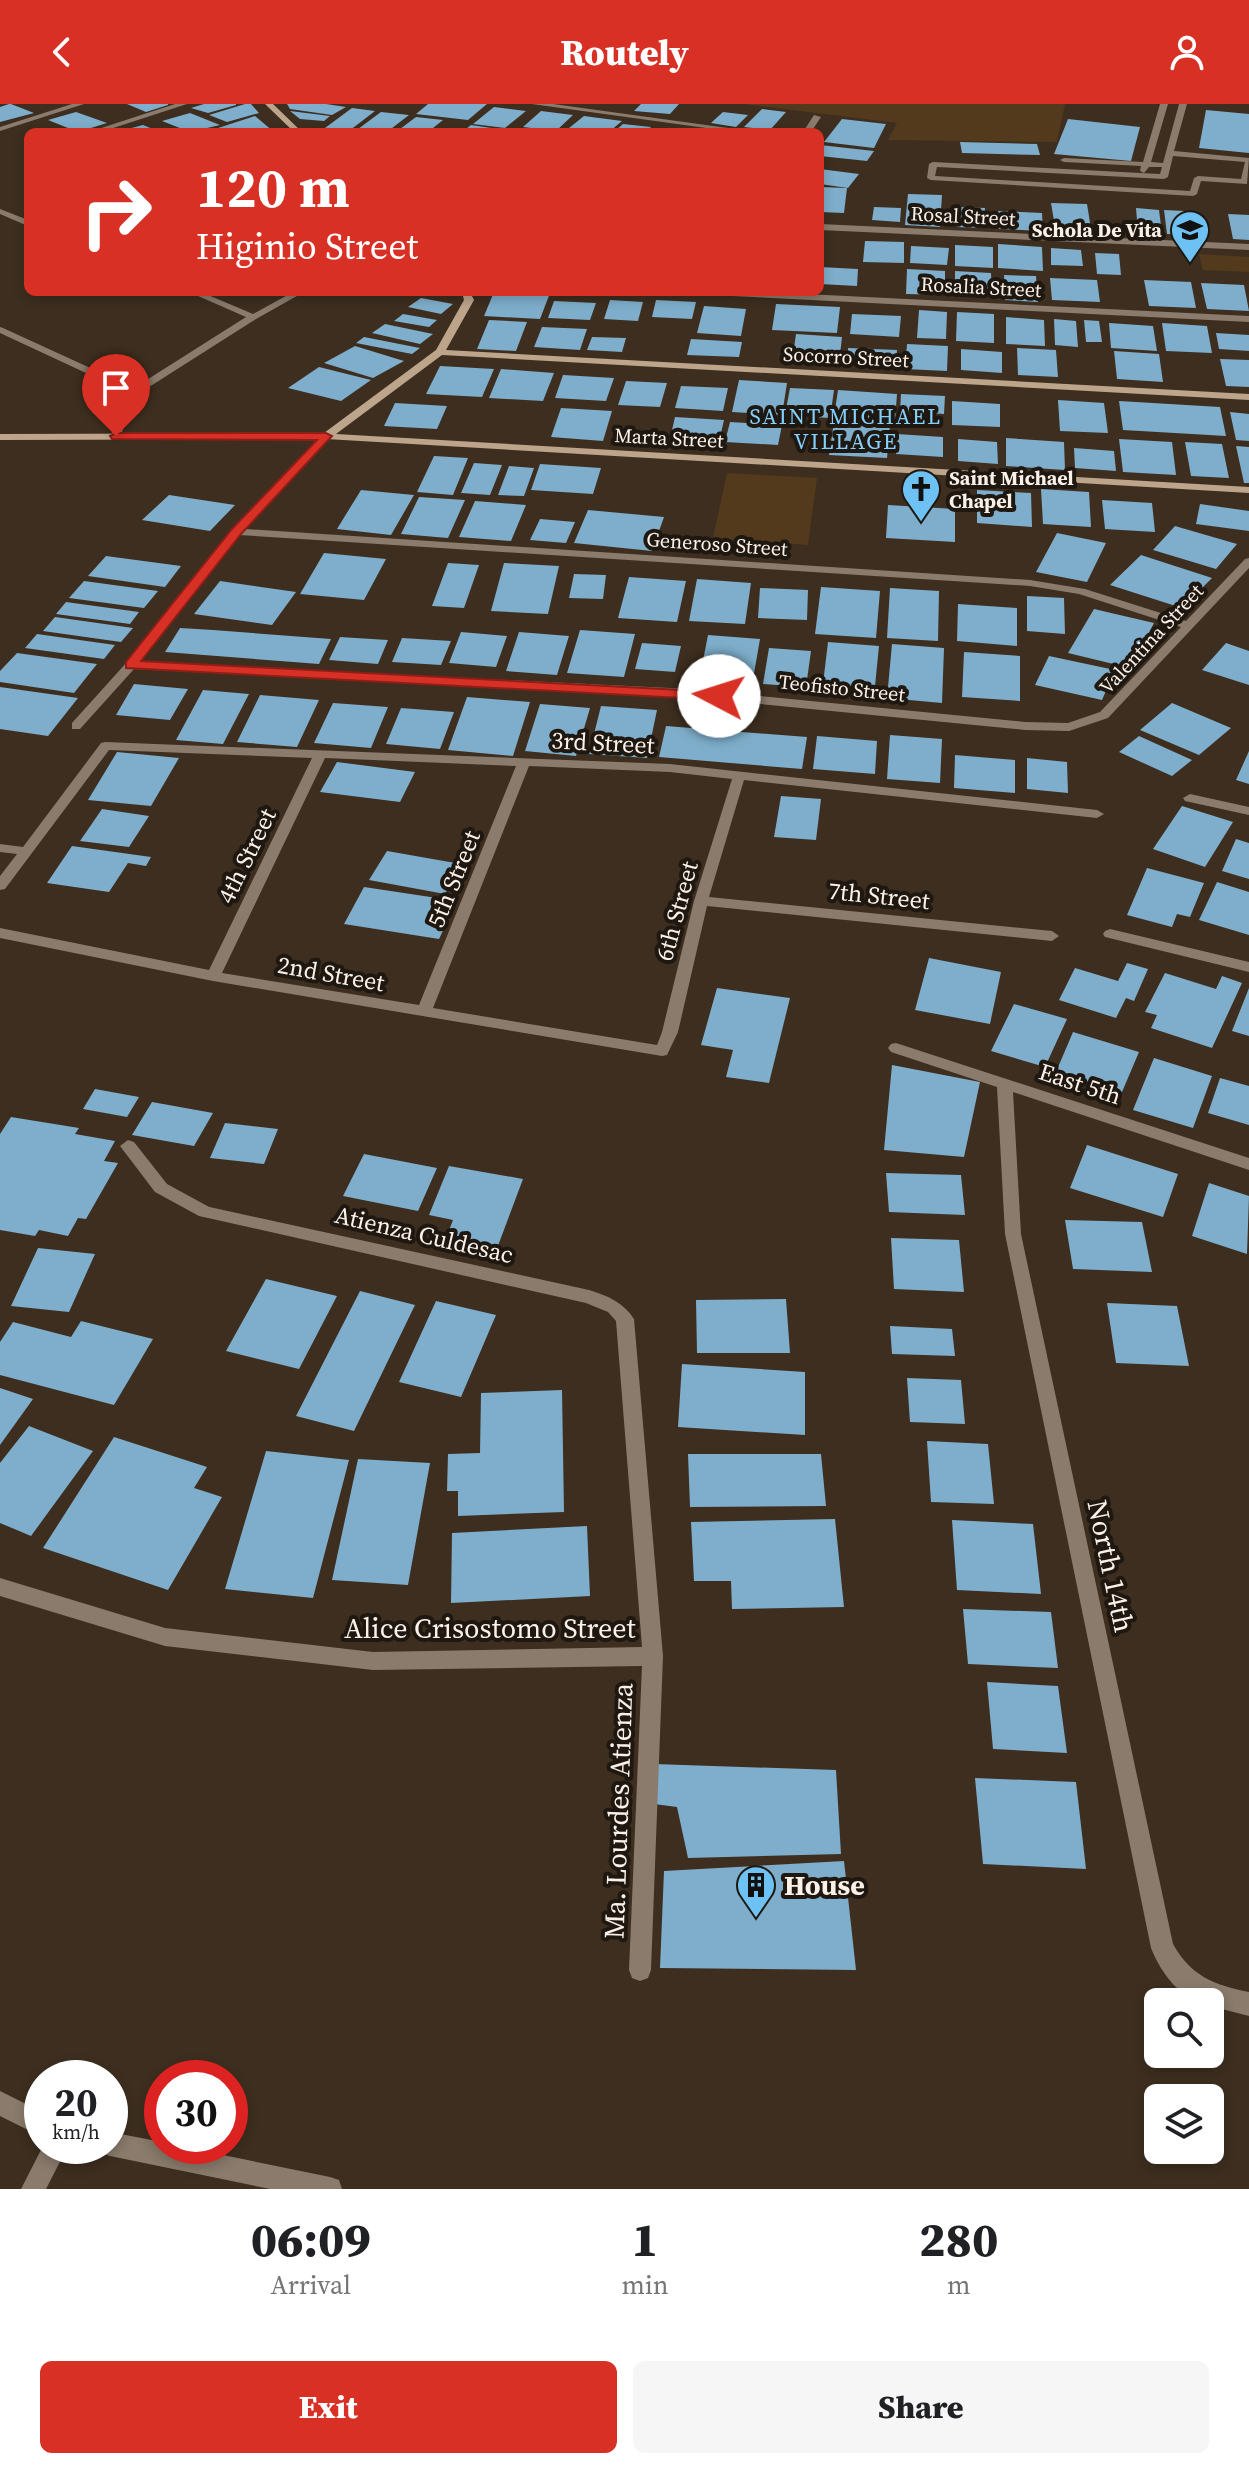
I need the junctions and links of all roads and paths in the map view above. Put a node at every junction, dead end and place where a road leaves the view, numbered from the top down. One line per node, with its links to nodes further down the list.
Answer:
1 (80, 104): 12 (street)
2 (183, 104): 8 (street)
3 (269, 104): 9 (street)
4 (536, 104): 10 (street)
5 (1164, 104): 19 (street)
6 (1183, 104): 13 (street)
7 (817, 117): 11 (street)
8 (106, 128)
9 (296, 128)
10 (722, 128)
11 (810, 128)
12 (1, 129)
13 (1170, 153): 14 (street); 20 (street)
14 (1199, 155): 17 (street); 23 (street)
15 (1037, 159): 18 (street)
16 (1053, 160): 19 (street)
17 (1249, 161): 23 (street)
18 (933, 164): 21 (street); 24 (street)
19 (1146, 164): 20 (street); 21 (street)
20 (1165, 165): 22 (street)
21 (1143, 176): 22 (street)
22 (1164, 177): 24 (street)
23 (1198, 178): 24 (street)
24 (1160, 191)
25 (0, 211): 26 (street)
26 (24, 221)
27 (824, 227): 28 (street, Rosal Street)
28 (1249, 247)
29 (203, 296): 33 (street)
30 (292, 296): 33 (street)
31 (468, 296): 36 (street)
32 (792, 296): 34 (street, Rosalia Street)
33 (253, 317): 37 (street)
34 (1249, 319)
35 (0, 330): 37 (street)
36 (440, 352): 38 (street, Socorro Street); 40 (street)
37 (135, 392): 39 (street)
38 (1249, 397)
39 (116, 436): 40 (street, Marta Street); 41 (street, Marta Street)
40 (326, 436): 42 (street, Marta Street); 43 (street)
41 (0, 437)
42 (1249, 490)
43 (236, 532): 45 (street, Generoso Street); 46 (street)
44 (1249, 561): 45 (street, Valentina Street)
45 (1190, 626): 48 (street, Valentina Street)
46 (131, 665): 47 (street); 48 (street, Teofisto Street)
47 (76, 726)
48 (1069, 727)
49 (320, 755): 50 (street, 3rd Street); 56 (street, 3rd Street); 63 (street, 4th Street)
50 (524, 762): 51 (street, 3rd Street); 64 (street, 5th Street)
51 (739, 776): 54 (street, 3rd Street); 58 (street, 6th Street)
52 (1190, 798): 53 (street)
53 (1249, 811)
54 (1097, 814)
55 (0, 848): 56 (street)
56 (24, 851): 57 (street)
57 (0, 886)
58 (701, 901): 61 (street, 7th Street); 66 (street, 6th Street)
59 (0, 933): 63 (street, 2nd Street)
60 (1110, 934): 62 (street)
61 (1052, 936)
62 (1249, 967)
63 (213, 976): 64 (street, 2nd Street)
64 (424, 1012): 66 (street, 2nd Street)
65 (896, 1048): 67 (street, East 5th)
66 (656, 1052)
67 (1005, 1085): 69 (street, East 5th); 74 (street, North 14th)
68 (128, 1146): 70 (street, Atienza Culdesac)
69 (1249, 1164)
70 (625, 1319): 72 (street, Ma. Lourdes Atienza)
71 (0, 1587): 72 (street, Alice Crisostomo Street)
72 (653, 1656): 73 (street, Ma. Lourdes Atienza)
73 (640, 1970)
74 (1249, 2004)
75 (0, 2103): 76 (street)
76 (24, 2116)
77 (128, 2148): 80 (street)
78 (46, 2164): 79 (street)
79 (33, 2189)
80 (330, 2189)

